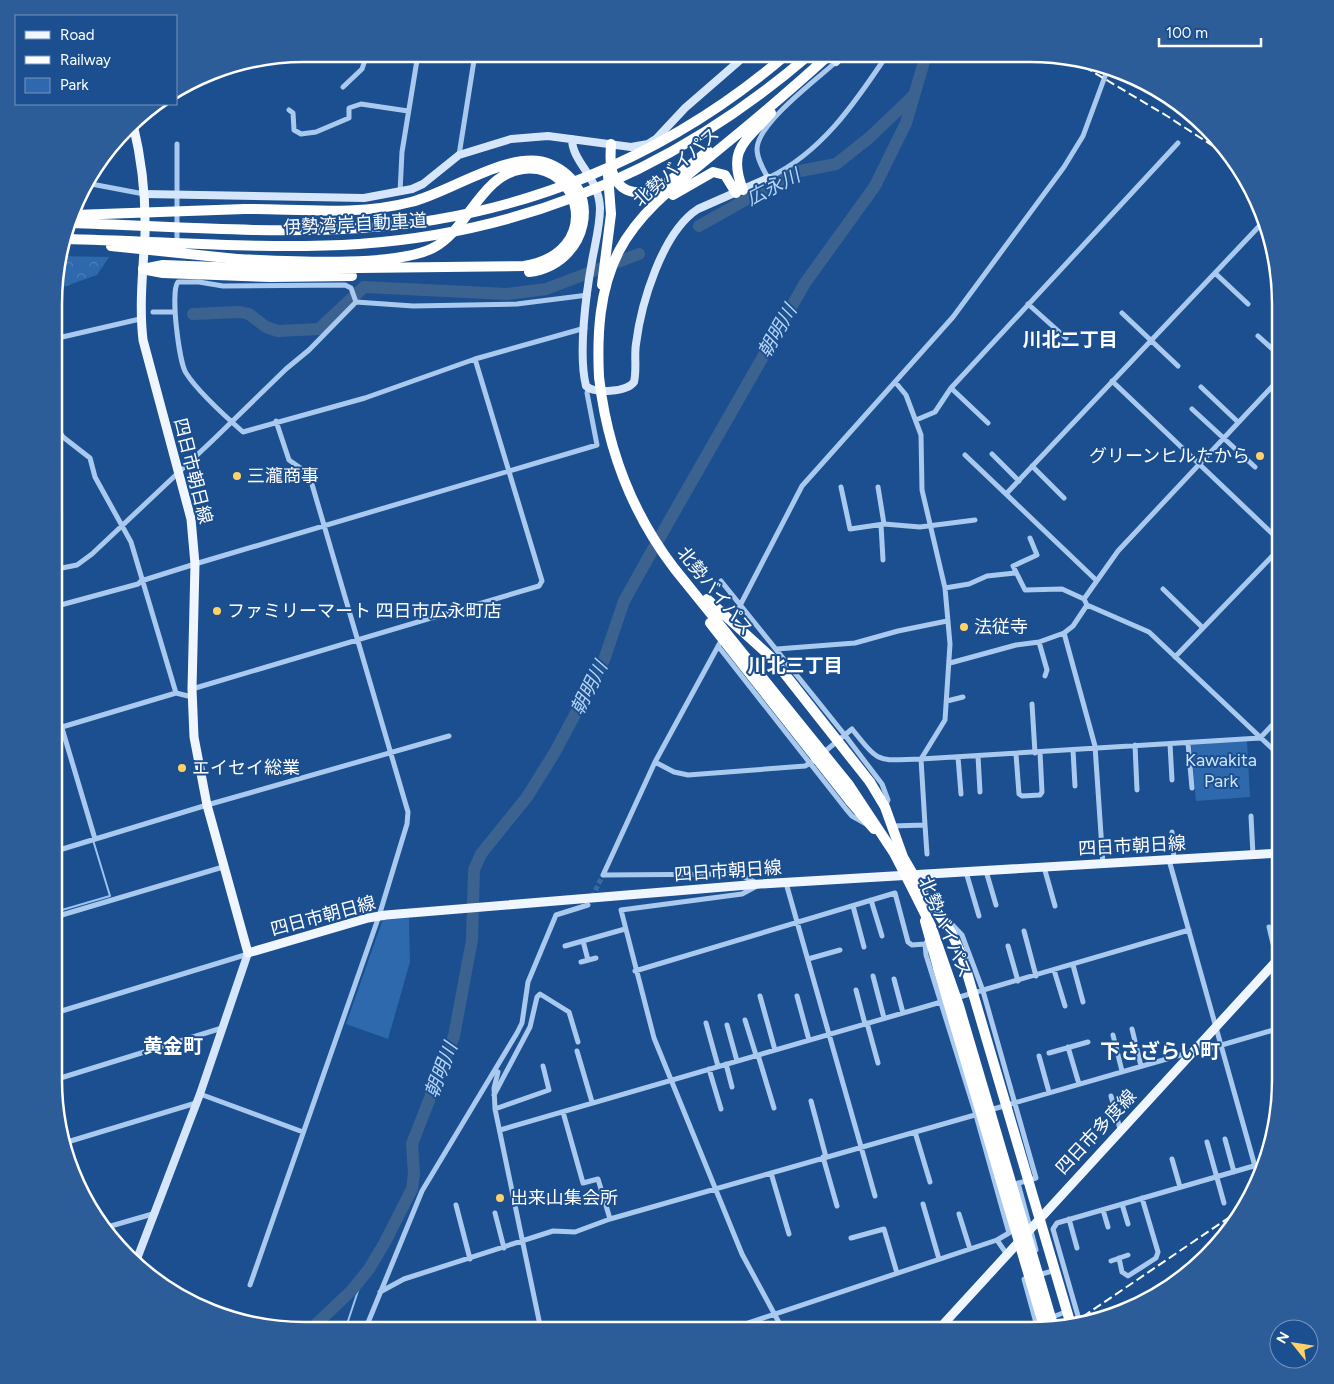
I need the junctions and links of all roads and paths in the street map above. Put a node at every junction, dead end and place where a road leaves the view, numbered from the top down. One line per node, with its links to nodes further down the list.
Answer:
1 (364, 62): 11 (street)
2 (417, 62): 15 (street)
3 (474, 62): 21 (street)
4 (738, 62): 20 (street)
5 (777, 62): 29 (highway, 伊勢湾岸自動車道, bridge)
6 (800, 62): 31 (highway, 伊勢湾岸自動車道, bridge)
7 (826, 62): 12 (highway, 北勢バイパス)
8 (827, 62): 22 (street)
9 (882, 62): 22 (street)
10 (1106, 75): 56 (street)
11 (344, 87)
12 (790, 91): 13 (highway, 北勢バイパス); 25 (highway)
13 (771, 106): 20 (highway); 33 (highway, 北勢バイパス)
14 (290, 110): 15 (street)
15 (408, 111): 24 (street)
16 (134, 132): 26 (main road, 四日市朝日線)
17 (572, 139): 20 (street); 21 (street); 39 (street)
18 (1178, 143): 41 (street)
19 (177, 144): 27 (street)
20 (611, 144): 37 (highway)
21 (460, 155): 24 (street)
22 (768, 178): 25 (street)
23 (94, 185): 26 (street)
24 (400, 192): 27 (street)
25 (740, 192): 33 (highway); 60 (street)
26 (144, 194): 27 (street); 35 (main road, 四日市朝日線)
27 (178, 194): 34 (street)
28 (80, 215): 38 (highway, bridge)
29 (77, 223)
30 (1259, 227): 36 (street)
31 (72, 239)
32 (70, 245): 35 (highway, bridge)
33 (621, 251): 37 (highway)
34 (176, 256)
35 (143, 268): 38 (highway); 46 (main road, 四日市朝日線)
36 (1216, 273): 42 (street); 51 (street)
37 (607, 274): 82 (highway, 北勢バイパス, bridge)
38 (199, 278): 40 (street); 44 (street)
39 (588, 295): 40 (street); 47 (street)
40 (356, 302): 63 (street)
41 (1028, 304): 50 (street); 59 (street)
42 (1248, 304)
43 (153, 312): 44 (street)
44 (175, 312): 63 (street)
45 (1122, 313): 51 (street)
46 (140, 320): 49 (street); 74 (main road, 四日市朝日線)
47 (585, 328): 53 (street); 60 (street)
48 (1258, 336): 52 (street)
49 (62, 337)
50 (1066, 338)
51 (1151, 340): 54 (street); 55 (street)
52 (1272, 349)
53 (475, 360): 64 (street); 75 (street)
54 (1178, 366)
55 (1112, 381): 71 (street); 72 (street)
56 (896, 383): 62 (street); 102 (street)
57 (1272, 386): 65 (street)
58 (1201, 387): 65 (street)
59 (951, 388): 62 (street); 66 (street)
60 (588, 389): 75 (street)
61 (1192, 409): 68 (street)
62 (916, 420): 86 (street)
63 (231, 421): 64 (street); 74 (street)
64 (276, 421): 85 (street)
65 (1238, 422): 68 (street)
66 (988, 423)
67 (62, 435): 84 (street)
68 (1223, 438): 71 (street); 73 (street)
69 (992, 454): 76 (street)
70 (965, 455): 79 (street)
71 (1198, 464): 87 (street); 95 (street)
72 (1032, 466): 76 (street); 80 (street)
73 (1255, 467)
74 (177, 472): 84 (street); 92 (main road, 四日市朝日線)
75 (510, 472): 85 (street); 107 (street)
76 (1019, 481): 79 (street)
77 (841, 487): 83 (street)
78 (878, 487): 83 (street)
79 (1006, 494): 95 (street)
80 (1064, 498)
81 (975, 520): 86 (street)
82 (644, 522): 89 (highway, 北勢バイパス, bridge); 148 (highway, bridge)
83 (882, 524): 86 (street); 91 (street)
84 (123, 526): 93 (street); 96 (street)
85 (325, 526): 92 (street); 107 (street)
86 (931, 526): 98 (street)
87 (1272, 533)
88 (1030, 538): 94 (street)
89 (664, 555): 145 (highway, bridge); 316 (highway, 北勢バイパス, bridge)
90 (1272, 556): 105 (street)
91 (884, 560)
92 (195, 564): 96 (street); 115 (main road, 四日市朝日線)
93 (62, 568)
94 (1016, 573): 98 (street); 100 (street)
95 (1096, 580): 100 (street)
96 (141, 581): 101 (street); 114 (street)
97 (721, 582): 102 (street)
98 (945, 588): 104 (street)
99 (1163, 589): 105 (street)
100 (1084, 599): 103 (street)
101 (62, 605)
102 (740, 605): 109 (street); 110 (street)
103 (1086, 605): 106 (street); 111 (street)
104 (947, 621): 110 (street); 112 (street)
105 (1203, 628): 111 (street)
106 (1064, 633): 108 (street); 127 (street)
107 (357, 640): 115 (street); 131 (street)
108 (1039, 642): 112 (street); 113 (street)
109 (718, 646): 136 (street); 137 (street)
110 (776, 649): 121 (street)
111 (1175, 657): 123 (street)
112 (950, 664): 117 (street)
113 (1046, 676)
114 (176, 693): 115 (street); 120 (street)
115 (192, 693): 144 (main road, 四日市朝日線)
116 (963, 697): 117 (street)
117 (947, 701): 135 (street)
118 (1032, 704): 130 (street)
119 (1272, 725): 123 (street)
120 (62, 727): 151 (street)
121 (844, 734): 135 (street); 137 (street); 145 (street)
122 (449, 736): 131 (street)
123 (1260, 738): 124 (street); 128 (street)
124 (1188, 743): 125 (street); 140 (street)
125 (1170, 744): 126 (street); 138 (street)
126 (1135, 745): 127 (street); 141 (street)
127 (1095, 748): 129 (street); 157 (street)
128 (1272, 749)
129 (1073, 750): 130 (street); 139 (street)
130 (1038, 752): 132 (street); 132 (street)
131 (391, 753): 144 (street); 172 (street)
132 (1016, 754): 133 (street)
133 (978, 756): 134 (street); 142 (street)
134 (958, 757): 135 (street); 143 (street)
135 (921, 759): 147 (street)
136 (655, 762): 137 (street); 164 (street)
137 (812, 764): 148 (street)
138 (1172, 780)
139 (1075, 786)
140 (1192, 788)
141 (1137, 790)
142 (980, 792)
143 (961, 794)
144 (206, 805): 151 (street); 158 (main road, 四日市朝日線)
145 (886, 807): 149 (highway)
146 (1251, 816): 155 (street)
147 (925, 825): 149 (street); 153 (street)
148 (872, 826): 162 (highway)
149 (892, 826): 162 (highway)
150 (1172, 832): 156 (street)
151 (93, 840): 152 (street)
152 (62, 849)
153 (927, 854)
154 (1272, 854): 155 (main road, 四日市朝日線)
155 (1253, 855): 156 (main road, 四日市朝日線)
156 (1171, 860): 157 (main road, 四日市朝日線); 177 (street)
157 (1102, 864): 159 (main road, 四日市朝日線)
158 (223, 867): 171 (street); 187 (main road, 四日市朝日線)
159 (1044, 868): 160 (main road, 四日市朝日線); 169 (street)
160 (986, 870): 161 (main road, 四日市朝日線); 167 (street)
161 (966, 872): 162 (main road, 四日市朝日線); 173 (street)
162 (908, 875): 163 (main road, 四日市朝日線); 170 (highway); 182 (highway)
163 (786, 883): 164 (main road, 四日市朝日線); 174 (street)
164 (760, 884): 172 (main road, 四日市朝日線); 176 (street)
165 (871, 900): 168 (street); 179 (street); 182 (street)
166 (588, 905): 233 (street)
167 (996, 905)
168 (853, 906): 174 (street); 185 (street)
169 (1055, 906)
170 (935, 908): 201 (street); 315 (highway, bridge)
171 (62, 915)
172 (382, 915): 187 (main road, 四日市朝日線); 259 (street)
173 (979, 916)
174 (797, 922): 189 (street); 194 (street)
175 (1269, 927): 180 (street)
176 (625, 929): 181 (street); 194 (street)
177 (1189, 930): 192 (street); 214 (street)
178 (1024, 931): 197 (street)
179 (882, 936)
180 (1272, 937)
181 (583, 941): 183 (street); 190 (street)
182 (927, 941): 204 (street); 318 (highway, bridge)
183 (565, 946)
184 (1008, 946): 199 (street)
185 (864, 947)
186 (840, 950): 189 (street)
187 (248, 954): 207 (street); 215 (street)
188 (596, 958): 190 (street)
189 (808, 959): 218 (street)
190 (588, 960): 191 (street)
191 (581, 962)
192 (1073, 965): 195 (street); 205 (street)
193 (1272, 965): 214 (main road, 四日市多度線)
194 (635, 970): 241 (street)
195 (1054, 970): 197 (street); 206 (street)
196 (873, 976): 209 (street)
197 (1036, 976): 199 (street)
198 (894, 980): 208 (street)
199 (1018, 981): 201 (street)
200 (856, 990): 212 (street)
201 (983, 991): 204 (street); 251 (street)
202 (760, 996): 226 (street)
203 (797, 996): 220 (street)
204 (941, 1002): 208 (street); 256 (street)
205 (1083, 1002)
206 (1065, 1006)
207 (62, 1010)
208 (903, 1013): 209 (street)
209 (884, 1018): 212 (street)
210 (745, 1020): 229 (street)
211 (706, 1022): 236 (street)
212 (866, 1024): 218 (street); 232 (street)
213 (727, 1025): 231 (street)
214 (1216, 1026): 223 (street); 227 (main road, 四日市多度線)
215 (222, 1028): 240 (street); 245 (street)
216 (1132, 1029): 237 (street)
217 (1272, 1030): 223 (street)
218 (830, 1034): 220 (street); 264 (street)
219 (1113, 1035): 239 (street)
220 (809, 1040): 226 (street)
221 (578, 1042): 247 (street)
222 (1088, 1042): 224 (street)
223 (1220, 1046): 227 (street); 267 (street)
224 (1068, 1047): 228 (street); 242 (street)
225 (578, 1050): 249 (street)
226 (775, 1050): 229 (street)
227 (1196, 1052): 237 (street); 258 (main road, 四日市多度線)
228 (1050, 1053)
229 (757, 1055): 231 (street); 252 (street)
230 (1039, 1056): 244 (street)
231 (737, 1061): 234 (street)
232 (878, 1063)
233 (500, 1064): 247 (street); 311 (street)
234 (726, 1064): 236 (street); 243 (street)
235 (543, 1066): 253 (street)
236 (718, 1066): 238 (street)
237 (1142, 1066): 239 (street)
238 (709, 1069): 241 (street); 254 (street)
239 (1122, 1071): 242 (street)
240 (62, 1078)
241 (670, 1080): 249 (street); 274 (street)
242 (1079, 1084): 244 (street)
243 (732, 1087)
244 (1049, 1092): 251 (street)
245 (200, 1094): 250 (street); 259 (street)
246 (1111, 1096): 258 (street)
247 (493, 1098): 253 (street)
248 (810, 1101): 265 (street)
249 (592, 1102): 255 (street)
250 (196, 1103): 262 (street); 284 (street)
251 (1014, 1103): 256 (street); 272 (street)
252 (774, 1108)
253 (495, 1109): 257 (street)
254 (721, 1109)
255 (563, 1112): 257 (street); 287 (street)
256 (976, 1115): 260 (street); 275 (street)
257 (500, 1130): 296 (street)
258 (1120, 1130): 292 (main road, 四日市多度線)
259 (303, 1132): 310 (street)
260 (915, 1132): 264 (street); 271 (street)
261 (1225, 1139): 268 (street)
262 (71, 1141)
263 (1207, 1142): 270 (street)
264 (862, 1146): 265 (street); 276 (street)
265 (825, 1157): 269 (street); 282 (street)
266 (1172, 1159): 273 (street)
267 (1255, 1166): 268 (street)
268 (1234, 1172): 270 (street)
269 (771, 1173): 274 (street); 293 (street)
270 (1216, 1177): 273 (street); 278 (street)
271 (930, 1182)
272 (1018, 1184): 275 (street); 292 (street)
273 (1180, 1187): 277 (street)
274 (716, 1189): 287 (street); 313 (street)
275 (997, 1189): 295 (street)
276 (875, 1196)
277 (1142, 1198): 280 (street); 303 (street)
278 (1224, 1203)
279 (923, 1204): 305 (street)
280 (1122, 1204): 283 (street); 289 (street)
281 (456, 1205): 304 (street)
282 (837, 1206)
283 (1103, 1210): 288 (street); 291 (street)
284 (156, 1213): 290 (street); 301 (street)
285 (495, 1213): 297 (street)
286 (959, 1214): 299 (street)
287 (610, 1219): 296 (street)
288 (1069, 1219): 298 (street); 307 (street)
289 (1128, 1224)
290 (111, 1226)
291 (1108, 1227)
292 (1030, 1228): 300 (main road, 四日市多度線); 309 (street)
293 (789, 1234)
294 (852, 1238): 308 (street)
295 (997, 1240): 299 (street); 300 (street)
296 (522, 1241): 297 (street); 320 (street)
297 (504, 1248): 304 (street)
298 (1077, 1248)
299 (970, 1249): 305 (street)
300 (1006, 1253): 323 (main road, 四日市多度線)
301 (139, 1256)
302 (1128, 1256): 303 (street)
303 (1119, 1258): 306 (street)
304 (470, 1259): 311 (street)
305 (939, 1259): 308 (street)
306 (1111, 1261)
307 (1064, 1268): 309 (street); 312 (street)
308 (897, 1273): 313 (street)
309 (1042, 1273): 324 (street)
310 (250, 1285)
311 (380, 1292): 319 (street)
312 (1075, 1308): 314 (street); 317 (street)
313 (774, 1314): 321 (street); 322 (street)
314 (1078, 1317)
315 (1069, 1318)
316 (1052, 1320)
317 (1054, 1320)
318 (1038, 1321)
319 (368, 1322)
320 (540, 1322)
321 (750, 1322)
322 (778, 1322)
323 (945, 1322)
324 (1038, 1322)

